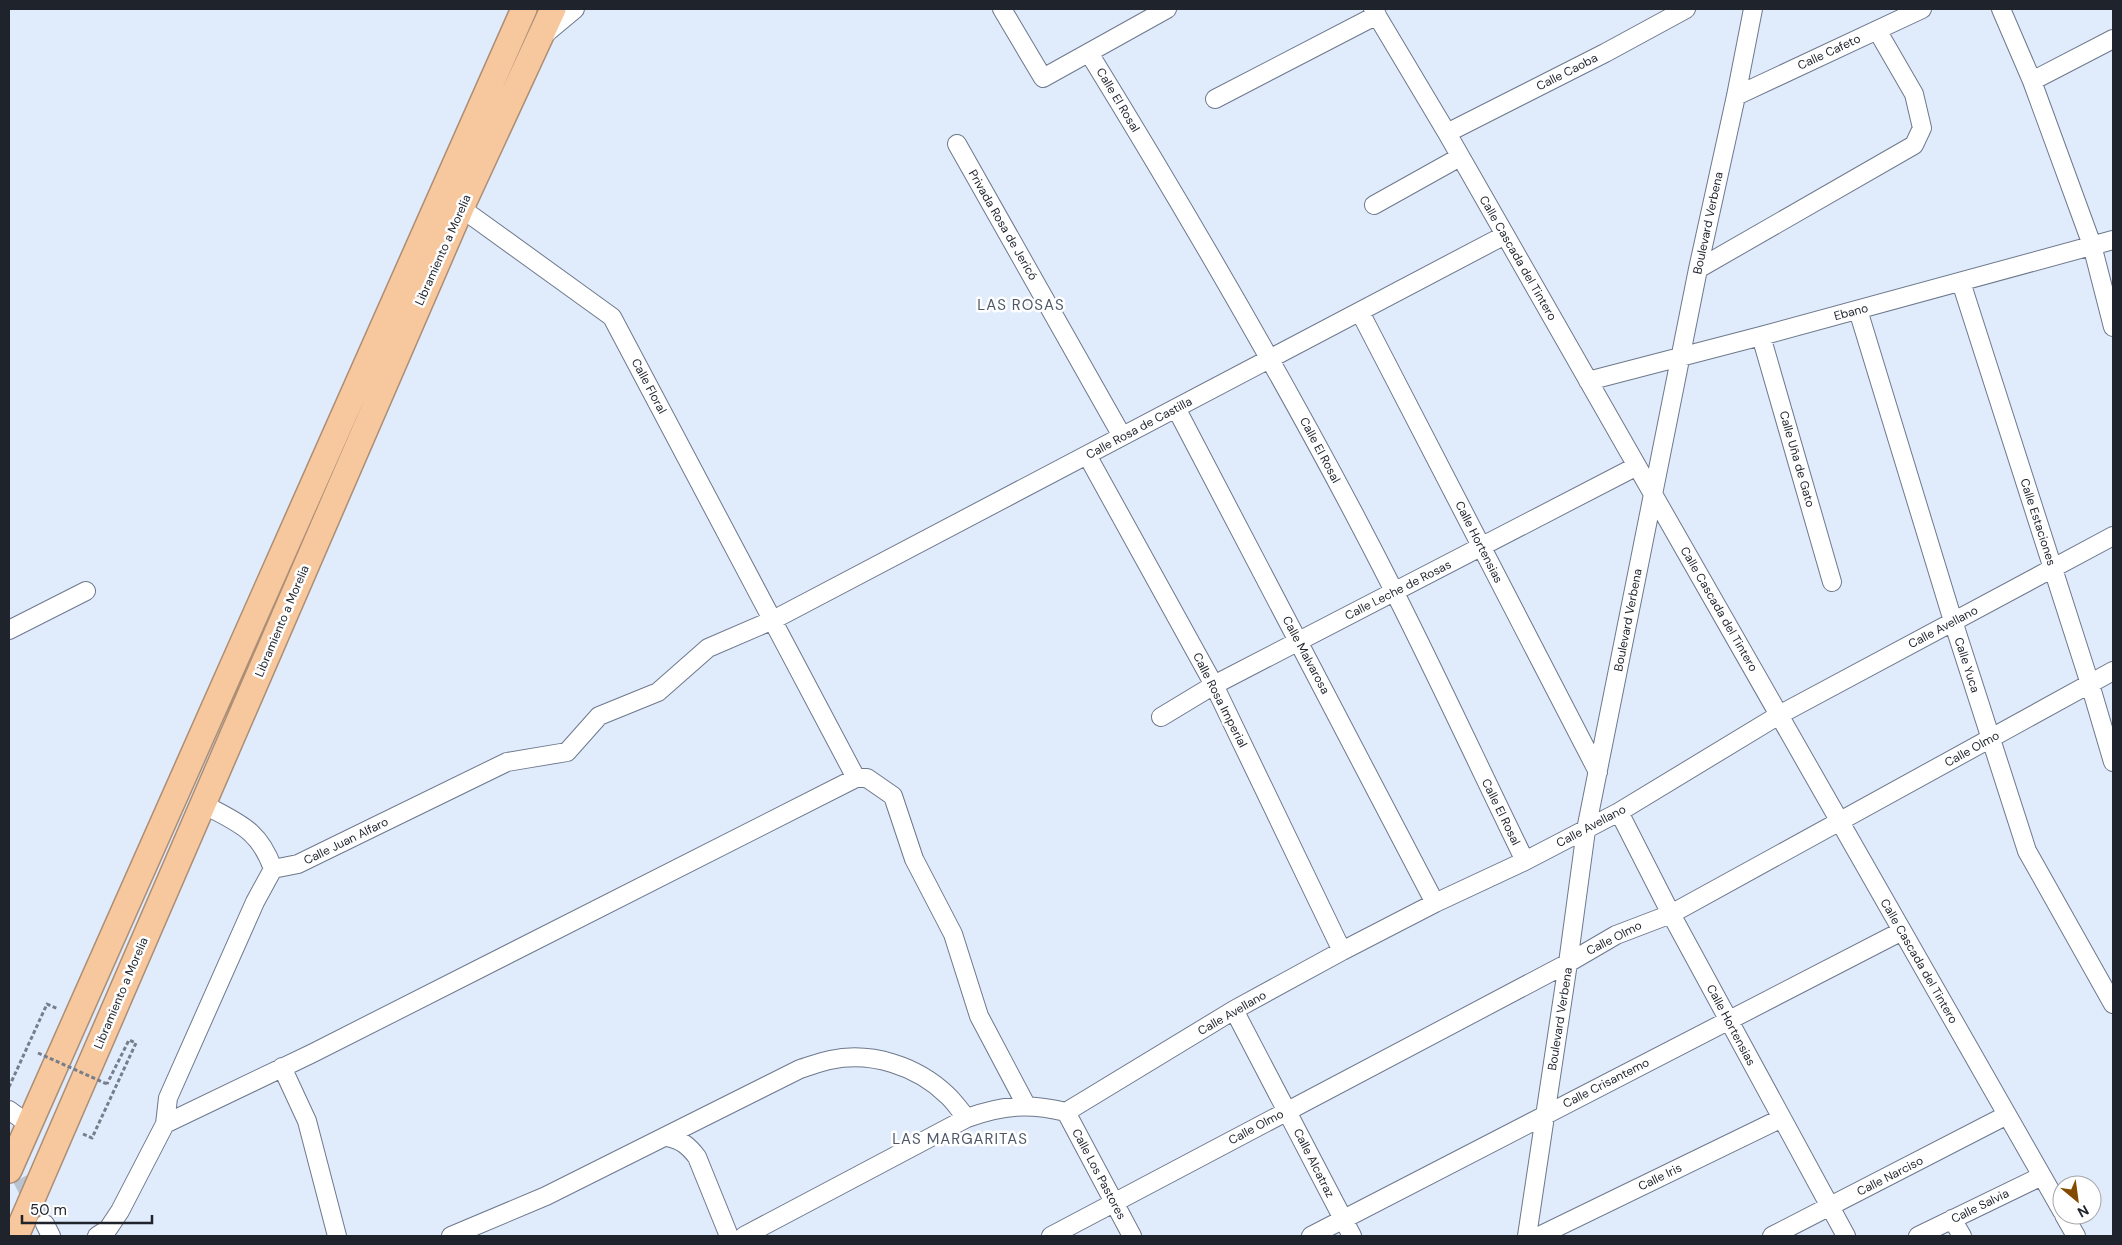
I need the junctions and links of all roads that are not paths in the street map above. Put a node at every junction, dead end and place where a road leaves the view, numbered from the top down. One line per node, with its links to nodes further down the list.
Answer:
1 (524, 9): 79 (highway, Libramiento a Morelia)
2 (553, 9): 12 (highway, Libramiento a Morelia)
3 (575, 9): 12 (street)
4 (1002, 9): 14 (street)
5 (1167, 9): 14 (street)
6 (1686, 9): 18 (street, Calle Caoba)
7 (1754, 9): 16 (street, Boulevard Verbena)
8 (1922, 9): 11 (street, Calle Cafeto)
9 (2001, 9): 15 (street)
10 (1375, 12): 17 (street); 18 (street, Calle Cascada del Tintero)
11 (1876, 30): 16 (street, Calle Cafeto); 26 (street)
12 (541, 38): 22 (highway, Libramiento a Morelia)
13 (2113, 38): 15 (street)
14 (1089, 54): 33 (street, Calle El Rosal)
15 (2032, 81): 25 (street)
16 (1736, 96): 26 (street, Boulevard Verbena)
17 (1215, 99)
18 (1447, 133): 20 (street, Calle Cascada del Tintero)
19 (957, 144): 36 (street, Privada Rosa de Jericó)
20 (1460, 157): 21 (street); 23 (street, Calle Cascada del Tintero)
21 (1374, 205)
22 (461, 208): 46 (street, Calle Floral); 59 (highway, Libramiento a Morelia)
23 (1505, 235): 29 (street, Calle Rosa de Castilla); 34 (street, Calle Cascada del Tintero)
24 (2113, 240): 25 (street, Ebano)
25 (2092, 246): 27 (street, Ebano); 30 (street)
26 (1698, 269): 32 (street, Boulevard Verbena)
27 (1961, 282): 28 (street, Ebano); 42 (street, Calle Estaciones)
28 (1858, 310): 31 (street, Ebano); 47 (street, Calle Yuca)
29 (1360, 312): 33 (street, Calle Rosa de Castilla); 41 (street, Calle Hortensias)
30 (2113, 327)
31 (1761, 336): 32 (street, Ebano); 43 (street, Calle Uña de Gato)
32 (1681, 358): 34 (street, Ebano); 39 (street, Boulevard Verbena)
33 (1270, 359): 35 (street, Calle Rosa de Castilla); 45 (street, Calle El Rosal)
34 (1588, 381): 38 (street, Calle Cascada del Tintero)
35 (1176, 408): 36 (street, Calle Rosa de Castilla); 49 (street, Calle Malvarosa)
36 (1122, 436): 37 (street, Calle Rosa de Castilla)
37 (1087, 455): 46 (street, Calle Rosa de Castilla); 52 (street, Calle Rosa Imperial)
38 (1637, 466): 39 (street, Calle Cascada del Tintero); 41 (street, Calle Leche de Rosas)
39 (1654, 496): 53 (street, Calle Cascada del Tintero); 57 (street, Boulevard Verbena)
40 (2113, 536): 42 (street, Calle Avellano)
41 (1481, 547): 45 (street, Calle Leche de Rosas); 57 (street, Calle Hortensias)
42 (2053, 568): 47 (street, Calle Avellano); 51 (street, Calle Estaciones)
43 (1832, 582)
44 (86, 591): 48 (street)
45 (1394, 592): 49 (street, Calle Leche de Rosas); 63 (street, Calle El Rosal)
46 (773, 620): 58 (street, Calle Floral); 64 (street, Calle Juan Alfaro)
47 (1953, 621): 53 (street, Calle Avellano); 55 (street, Calle Yuca)
48 (9, 630)
49 (1298, 641): 52 (street, Calle Leche de Rosas); 65 (street, Calle Malvarosa)
50 (2113, 671): 51 (street, Calle Olmo)
51 (2090, 684): 55 (street, Calle Olmo); 56 (street, Calle Estaciones)
52 (1214, 685): 54 (street, Calle Leche de Rosas); 68 (street, Calle Rosa Imperial)
53 (1779, 715): 60 (street, Calle Avellano); 61 (street, Calle Cascada del Tintero)
54 (1161, 717)
55 (1992, 738): 61 (street, Calle Olmo); 70 (street, Calle Yuca)
56 (2113, 762)
57 (1598, 772): 62 (street, Boulevard Verbena)
58 (856, 778): 73 (street); 74 (street)
59 (203, 804): 64 (street); 93 (highway, Libramiento a Morelia)
60 (1619, 812): 62 (street, Calle Avellano); 66 (street, Calle Hortensias)
61 (1839, 821): 66 (street, Calle Olmo); 67 (street, Calle Cascada del Tintero)
62 (1586, 830): 63 (street, Calle Avellano); 69 (street, Boulevard Verbena)
63 (1525, 861): 65 (street, Calle Avellano)
64 (273, 869): 82 (street)
65 (1435, 903): 68 (street, Calle Avellano)
66 (1671, 914): 69 (street, Calle Olmo); 72 (street, Calle Hortensias)
67 (1902, 931): 72 (street, Calle Crisantemo); 78 (street, Calle Cascada del Tintero)
68 (1342, 951): 71 (street, Calle Avellano)
69 (1568, 963): 75 (street, Calle Olmo); 77 (street, Boulevard Verbena)
70 (2113, 1004)
71 (1234, 1010): 75 (street, Calle Alcatraz); 76 (street, Calle Avellano)
72 (1729, 1020): 77 (street, Calle Crisantemo); 81 (street, Calle Hortensias)
73 (282, 1067): 82 (street); 95 (street)
74 (1026, 1105): 76 (street); 80 (street)
75 (1287, 1110): 87 (street, Calle Olmo); 89 (street, Calle Alcatraz)
76 (1066, 1112): 87 (street, Calle Los Pastores)
77 (1545, 1115): 89 (street, Calle Crisantemo); 102 (street, Boulevard Verbena)
78 (2008, 1116): 85 (street, Calle Cascada del Tintero); 88 (street, Calle Narciso)
79 (18, 1117): 84 (highway, Libramiento a Morelia)
80 (967, 1118): 83 (street); 97 (street)
81 (1782, 1118): 88 (street, Calle Hortensias); 103 (street, Calle Iris)
82 (165, 1124): 94 (street)
83 (667, 1137): 92 (street); 96 (street)
84 (9, 1170)
85 (2042, 1176): 86 (street, Calle Cascada del Tintero); 90 (street, Calle Salvia)
86 (2052, 1194)
87 (1114, 1203): 98 (street, Calle Olmo); 99 (street, Calle Los Pastores)
88 (1830, 1207): 104 (street, Calle Narciso); 105 (street, Calle Hortensias)
89 (1344, 1219): 100 (street, Calle Crisantemo); 101 (street, Calle Alcatraz)
90 (1952, 1219): 106 (street, Calle Salvia); 107 (street)
91 (2070, 1225): 108 (street)
92 (460, 1235)
93 (16, 1236)
94 (97, 1236)
95 (336, 1236)
96 (729, 1236)
97 (744, 1236)
98 (1051, 1236)
99 (1132, 1236)
100 (1311, 1236)
101 (1352, 1236)
102 (1527, 1236)
103 (1539, 1236)
104 (1772, 1236)
105 (1846, 1236)
106 (1918, 1236)
107 (1962, 1236)
108 (2076, 1236)

